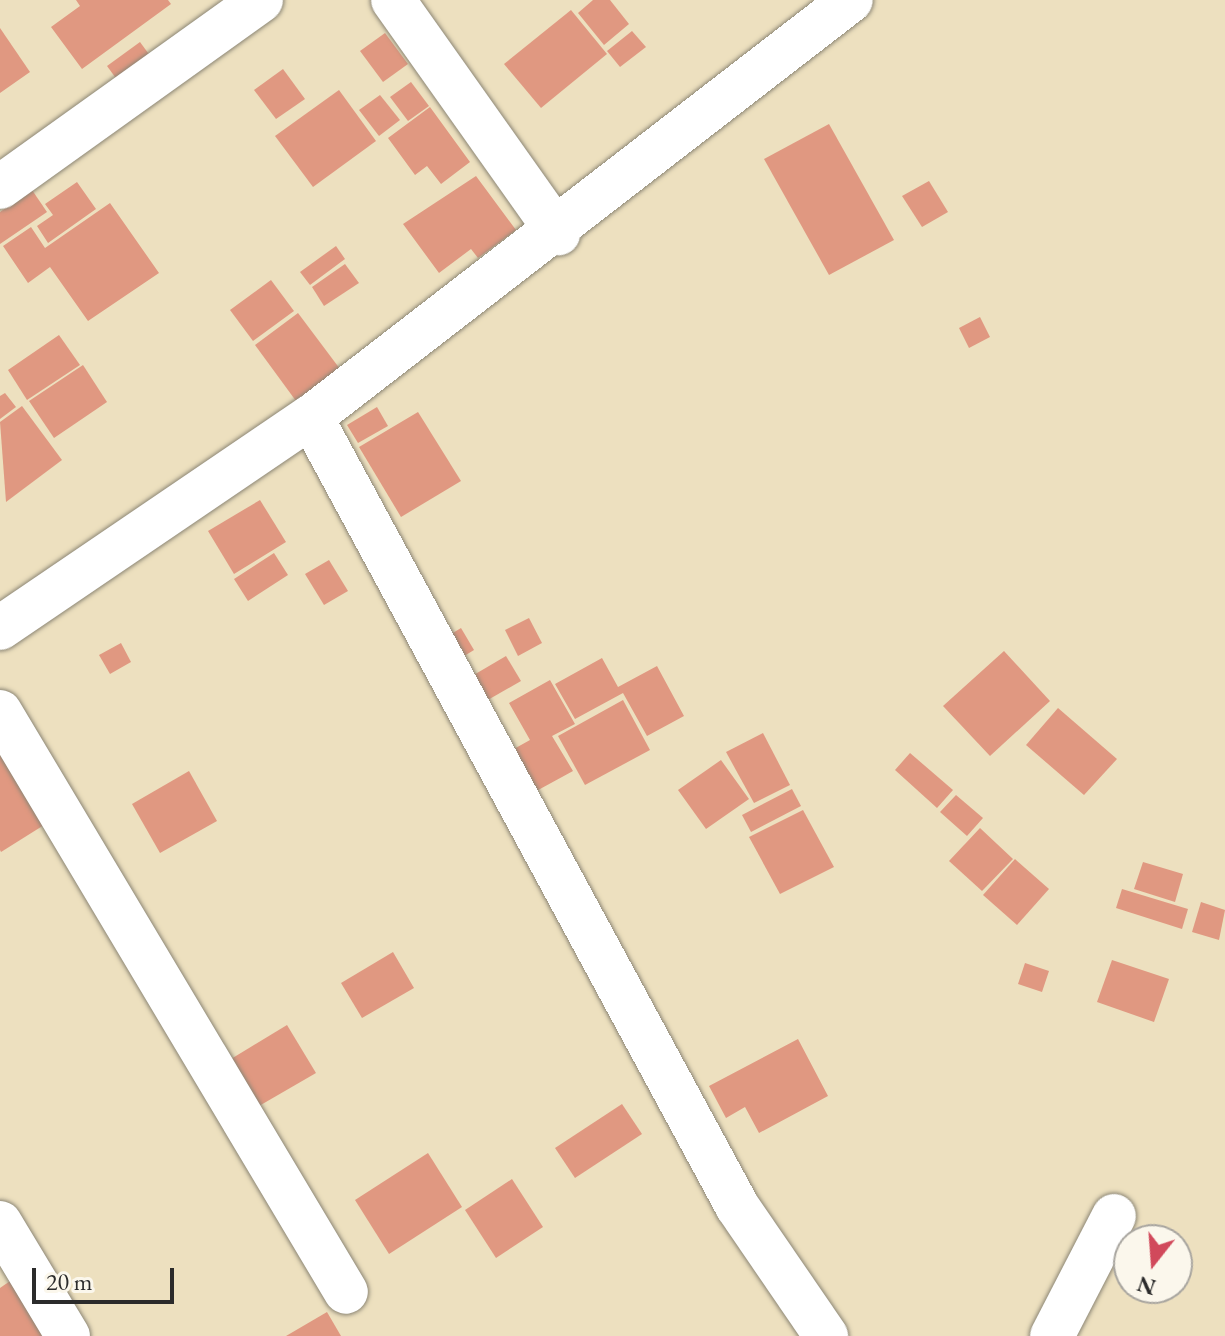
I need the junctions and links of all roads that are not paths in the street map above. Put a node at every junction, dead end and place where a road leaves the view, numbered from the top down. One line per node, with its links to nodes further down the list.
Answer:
1 (261, 0): 4 (street)
2 (393, 0): 5 (street)
3 (851, 0): 5 (street)
4 (0, 187)
5 (558, 233): 6 (street)
6 (311, 417): 7 (street); 13 (street)
7 (0, 628)
8 (0, 712): 11 (street)
9 (1114, 1216): 14 (street)
10 (0, 1223): 12 (street)
11 (346, 1292)
12 (68, 1336)
13 (826, 1336)
14 (1052, 1336)

